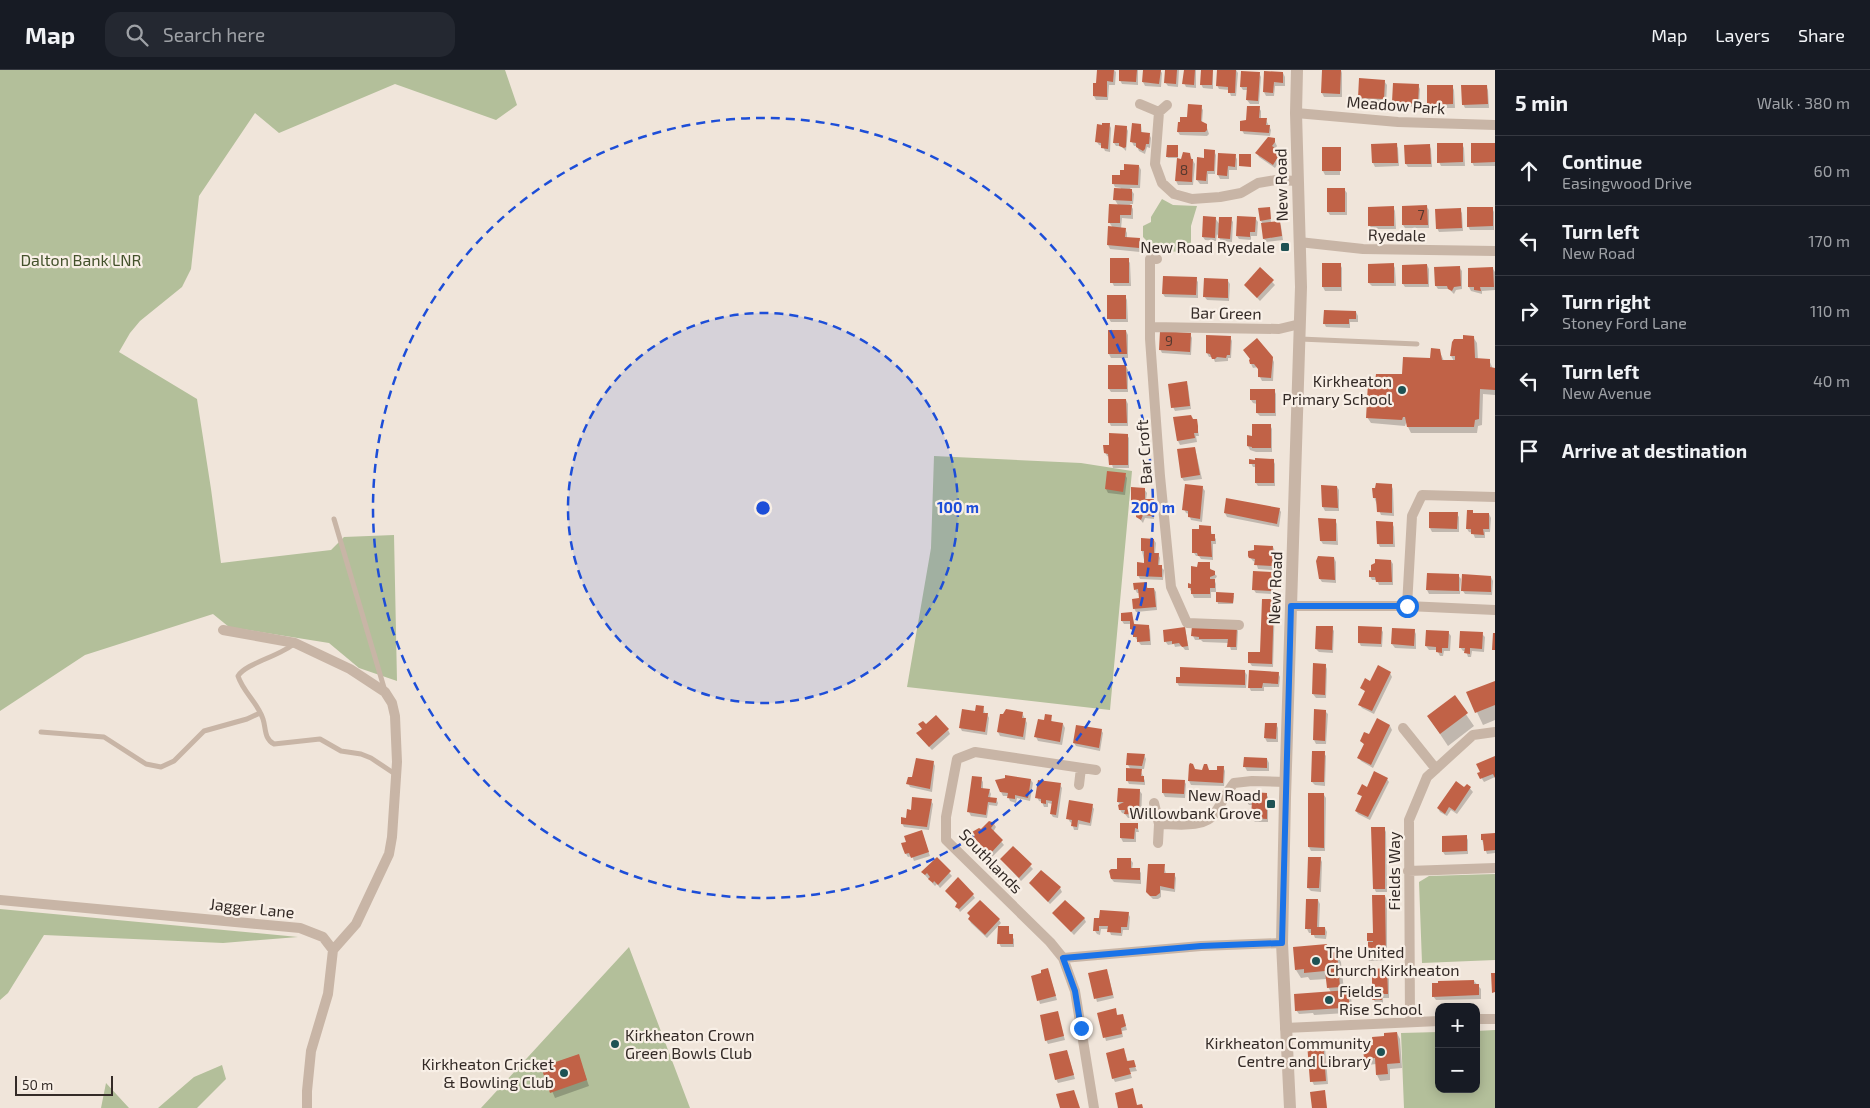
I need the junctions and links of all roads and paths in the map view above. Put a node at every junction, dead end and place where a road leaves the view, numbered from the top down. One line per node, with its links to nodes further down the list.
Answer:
1 (1297, 70): 3 (street, New Road)
2 (1140, 104): 5 (street)
3 (1296, 113): 4 (street, Meadow Park); 5 (street, New Road)
4 (1495, 125)
5 (1298, 181): 6 (street, New Road)
6 (1299, 242): 7 (street, Ryedale); 9 (street, New Road)
7 (1495, 251)
8 (1157, 259): 10 (street, Bar Croft)
9 (1300, 324): 10 (street, Bar Green); 11 (street, New Road)
10 (1150, 327): 18 (street, Bar Croft)
11 (1299, 339): 12 (lane); 15 (street, New Road)
12 (1417, 344)
13 (1495, 496): 16 (street)
14 (334, 518): 21 (lane)
15 (1291, 606): 16 (street); 30 (street, New Road)
16 (1407, 606): 17 (street)
17 (1495, 610)
18 (1239, 625)
19 (223, 630): 20 (street)
20 (295, 643): 21 (street); 22 (lane)
21 (385, 692): 29 (street)
22 (260, 713): 24 (lane); 29 (lane)
23 (1403, 728): 27 (street)
24 (41, 732)
25 (1495, 732): 27 (street, Fields Way)
26 (1081, 768): 28 (street, Southlands); 31 (street); 40 (street, Southlands)
27 (1436, 769): 36 (street, Fields Way)
28 (1096, 770)
29 (397, 773): 39 (street)
30 (1285, 782): 33 (street); 38 (street, New Road)
31 (1080, 785)
32 (1154, 803): 33 (street)
33 (1159, 824): 34 (street)
34 (1158, 843)
35 (1495, 868): 36 (street)
36 (1408, 871): 44 (street, Fields Way)
37 (0, 900): 39 (street, Jagger Lane)
38 (1282, 943): 40 (street); 45 (street, New Road)
39 (333, 950): 46 (street)
40 (1063, 958): 47 (street)
41 (1495, 1019): 42 (street)
42 (1480, 1020)
43 (1435, 1021): 44 (street)
44 (1410, 1022): 45 (street)
45 (1285, 1028): 48 (street, New Road)
46 (307, 1108)
47 (1094, 1108)
48 (1290, 1108)

